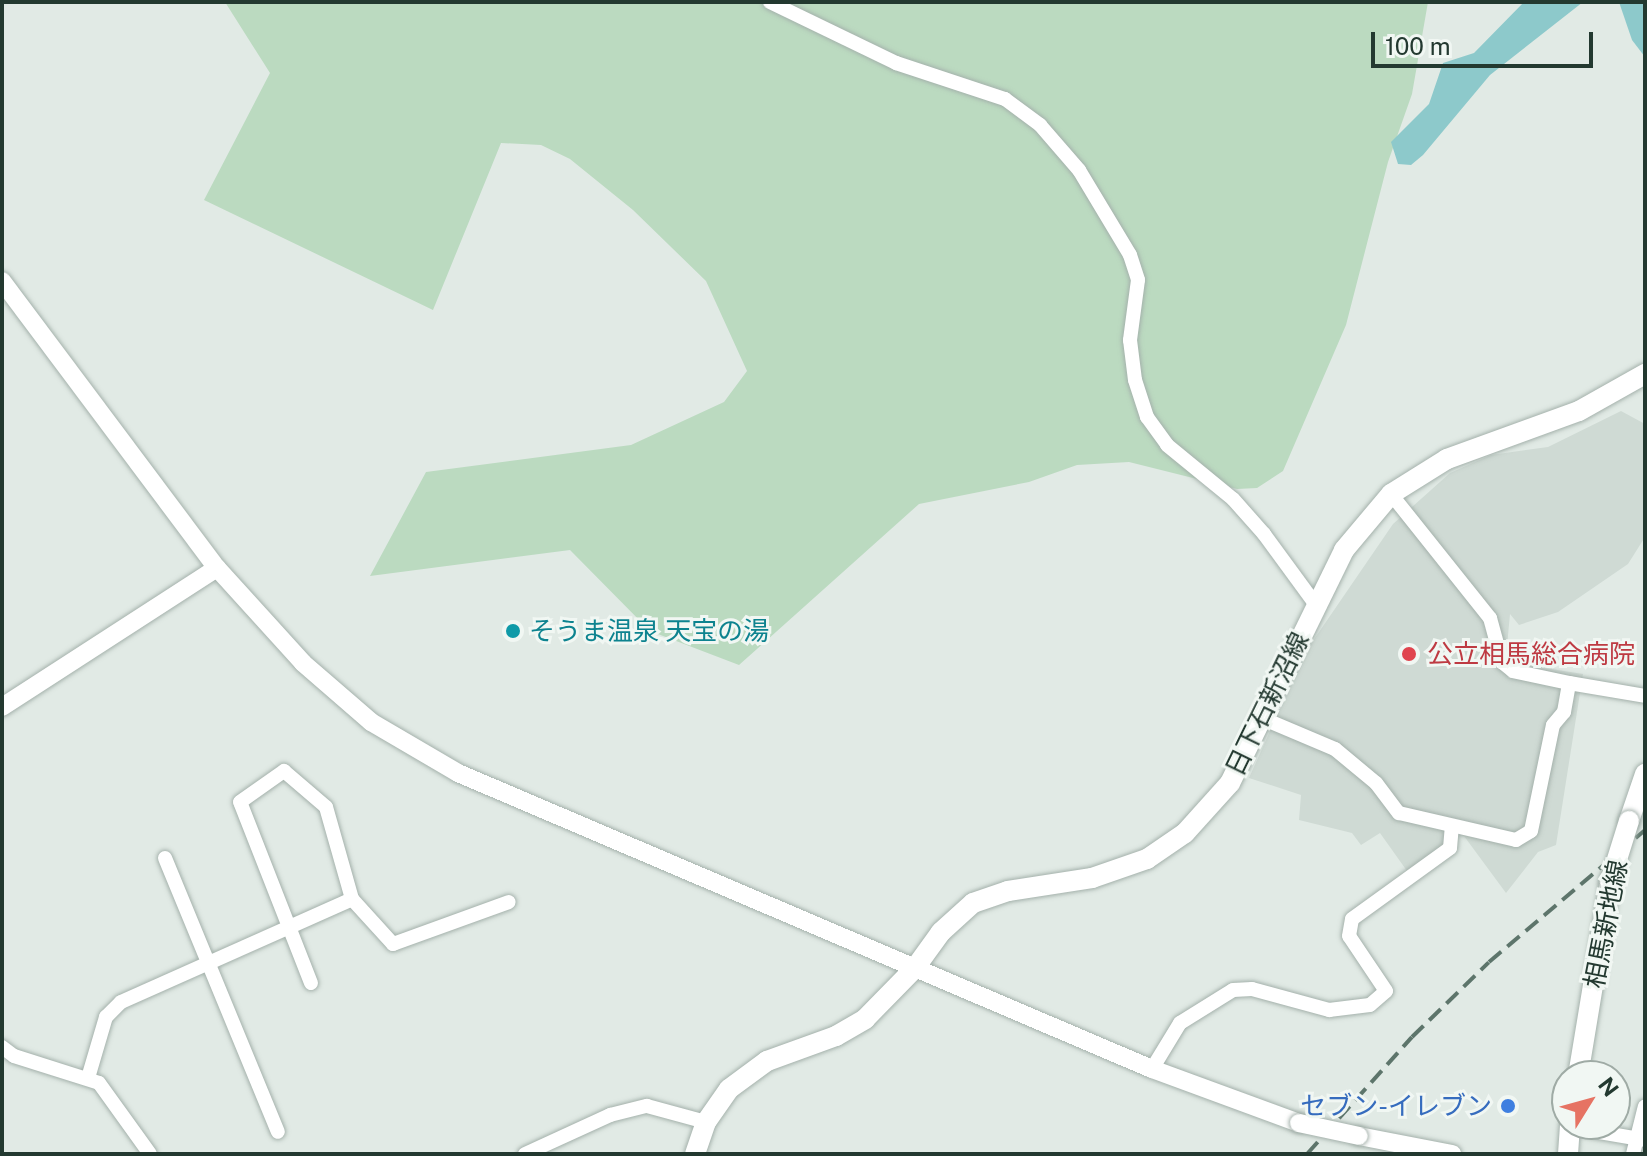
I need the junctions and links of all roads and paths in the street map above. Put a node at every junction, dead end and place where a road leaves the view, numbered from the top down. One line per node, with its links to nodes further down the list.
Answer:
1 (770, 2): 6 (street)
2 (2, 281): 5 (street)
3 (1645, 374): 4 (main road, 日下石新沼線)
4 (1391, 494): 6 (main road, 日下石新沼線); 7 (street)
5 (217, 568): 9 (street); 18 (street)
6 (1316, 605): 10 (main road, 日下石新沼線)
7 (1569, 683): 8 (street); 12 (street)
8 (1645, 696)
9 (2, 707)
10 (1264, 719): 12 (street); 18 (main road, 日下石新沼線)
11 (1645, 774): 21 (main road, 相馬新地線, bridge)
12 (1452, 827): 22 (street)
13 (165, 858): 17 (street)
14 (352, 899): 15 (street); 16 (street); 16 (street)
15 (509, 902)
16 (289, 926): 17 (street); 19 (street)
17 (205, 961): 23 (street); 26 (street)
18 (915, 968): 22 (street); 25 (main road, 日下石新沼線)
19 (311, 983)
20 (2, 1047): 23 (street)
21 (1581, 1060)
22 (1152, 1069): 31 (street, bridge)
23 (88, 1078): 28 (street)
24 (1645, 1106): 27 (street)
25 (706, 1122): 29 (street); 30 (main road, 日下石新沼線)
26 (278, 1132)
27 (1638, 1144)
28 (150, 1154)
29 (525, 1154)
30 (695, 1154)
31 (1452, 1154)

